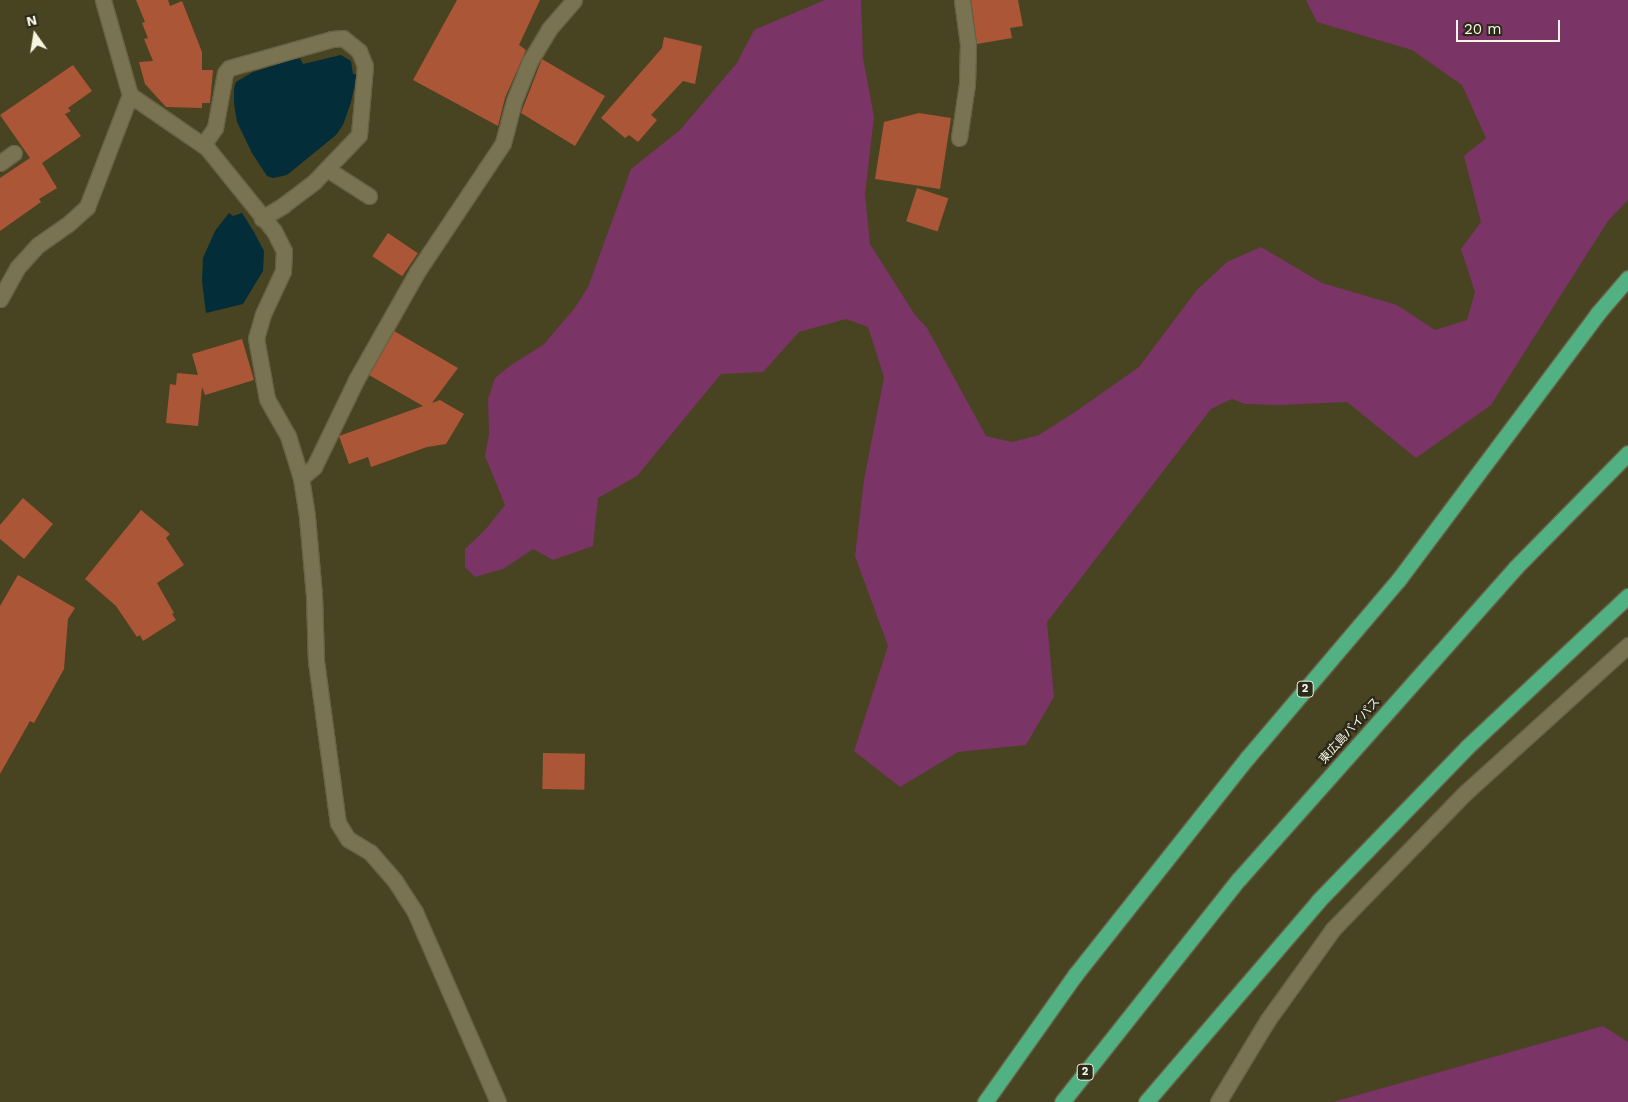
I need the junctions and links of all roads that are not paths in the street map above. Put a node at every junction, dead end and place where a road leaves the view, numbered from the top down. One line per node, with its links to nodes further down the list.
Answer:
1 (102, 0): 4 (street)
2 (574, 0): 15 (street)
3 (962, 0): 5 (street)
4 (130, 95): 6 (street); 13 (street)
5 (959, 138)
6 (203, 145): 9 (street); 11 (street)
7 (14, 153): 8 (street)
8 (0, 162)
9 (327, 169): 10 (street); 11 (street)
10 (369, 196)
11 (262, 218): 15 (street)
12 (1628, 278): 20 (highway, 2)
13 (0, 299)
14 (1628, 453): 18 (highway, 東広島バイパス / 2)
15 (301, 478): 19 (street)
16 (1628, 596): 23 (highway)
17 (1628, 645): 24 (street)
18 (1109, 1042): 21 (highway, 東広島バイパス / 2); 22 (highway, 東広島バイパス / 2)
19 (498, 1102)
20 (985, 1102)
21 (1062, 1102)
22 (1070, 1102)
23 (1146, 1102)
24 (1218, 1102)

